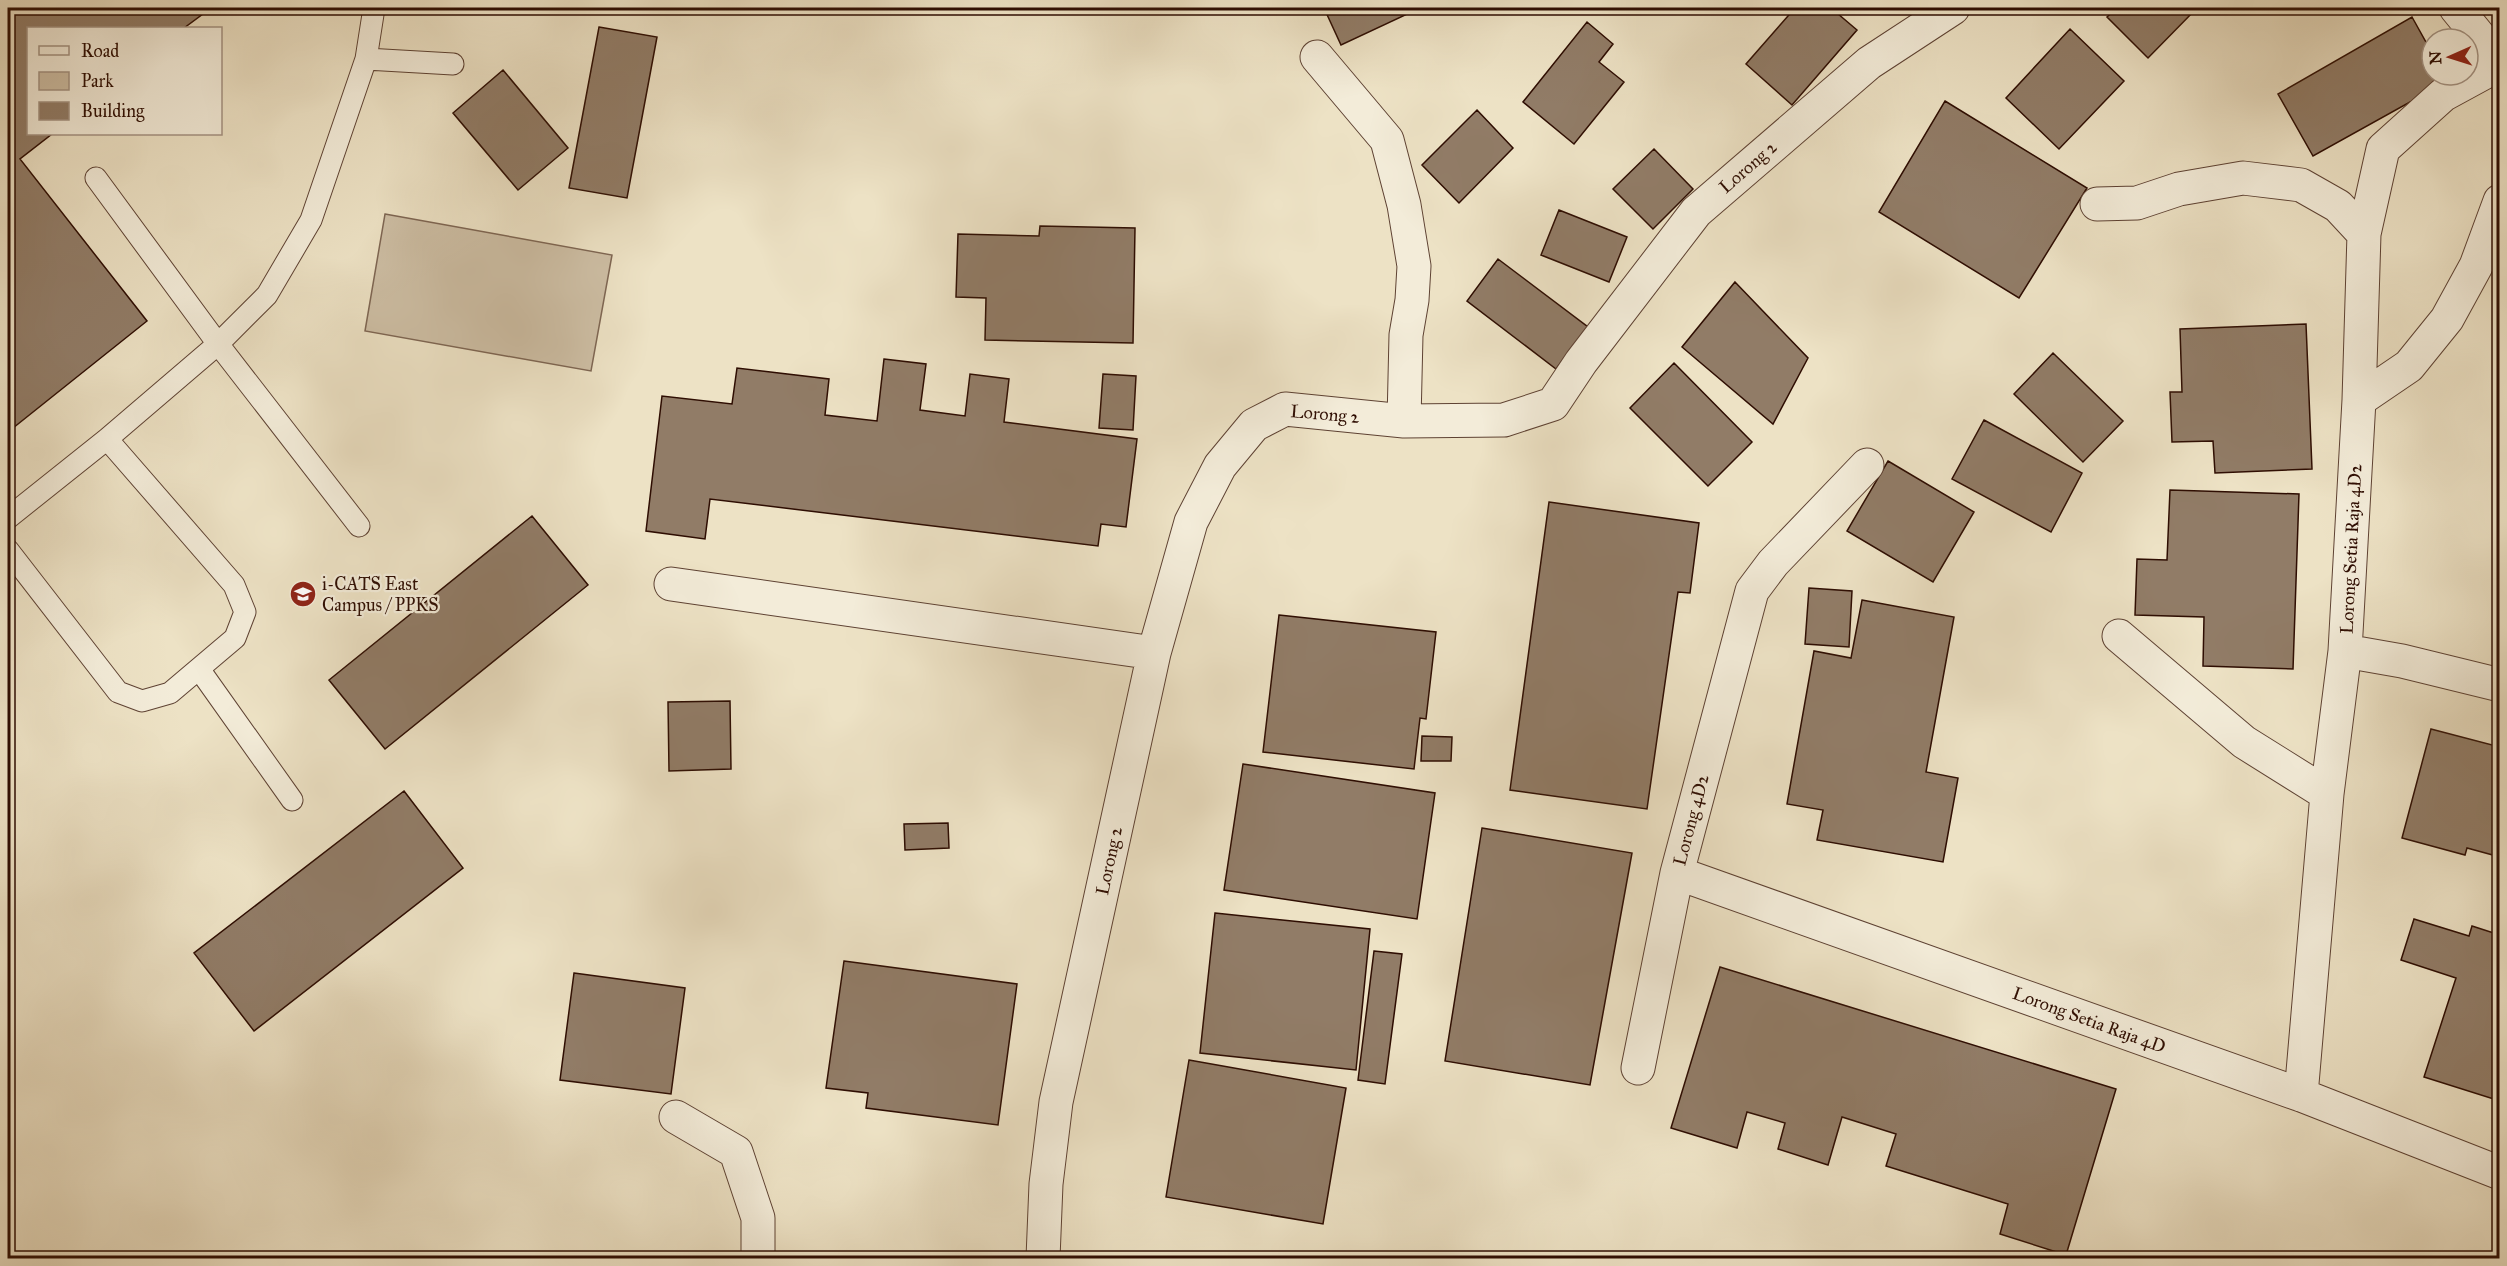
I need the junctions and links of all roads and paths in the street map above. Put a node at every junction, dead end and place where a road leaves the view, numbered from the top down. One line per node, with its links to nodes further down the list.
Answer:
1 (374, 8): 5 (lane)
2 (1953, 8): 14 (street, Lorong 2)
3 (2456, 8): 6 (street)
4 (1317, 57): 14 (street)
5 (366, 59): 7 (lane); 12 (lane)
6 (2499, 63): 11 (street, Lorong Setia Raja 4D2)
7 (453, 64)
8 (96, 178): 12 (lane)
9 (2499, 201): 13 (street)
10 (2097, 204): 11 (street)
11 (2364, 234): 13 (street, Lorong Setia Raja 4D2)
12 (218, 344): 15 (lane); 18 (lane)
13 (2359, 400): 22 (street, Lorong Setia Raja 4D2)
14 (1404, 421): 23 (street, Lorong 2)
15 (107, 440): 17 (lane); 24 (lane)
16 (1867, 465): 28 (street, Lorong 4D2)
17 (8, 518)
18 (359, 526)
19 (8, 550): 24 (lane)
20 (671, 584): 23 (street)
21 (2119, 636): 26 (street)
22 (2345, 651): 25 (street); 26 (street, Lorong Setia Raja 4D2)
23 (1154, 653): 34 (street, Lorong 2)
24 (199, 669): 27 (lane)
25 (2499, 685)
26 (2327, 794): 30 (street, Lorong Setia Raja 4D2)
27 (292, 800)
28 (1677, 873): 29 (street, Lorong 4D2); 30 (street, Lorong Setia Raja 4D)
29 (1638, 1068)
30 (2301, 1095): 32 (street, Lorong Setia Raja 4D)
31 (676, 1117): 33 (street)
32 (2499, 1173)
33 (758, 1258)
34 (1043, 1258)

